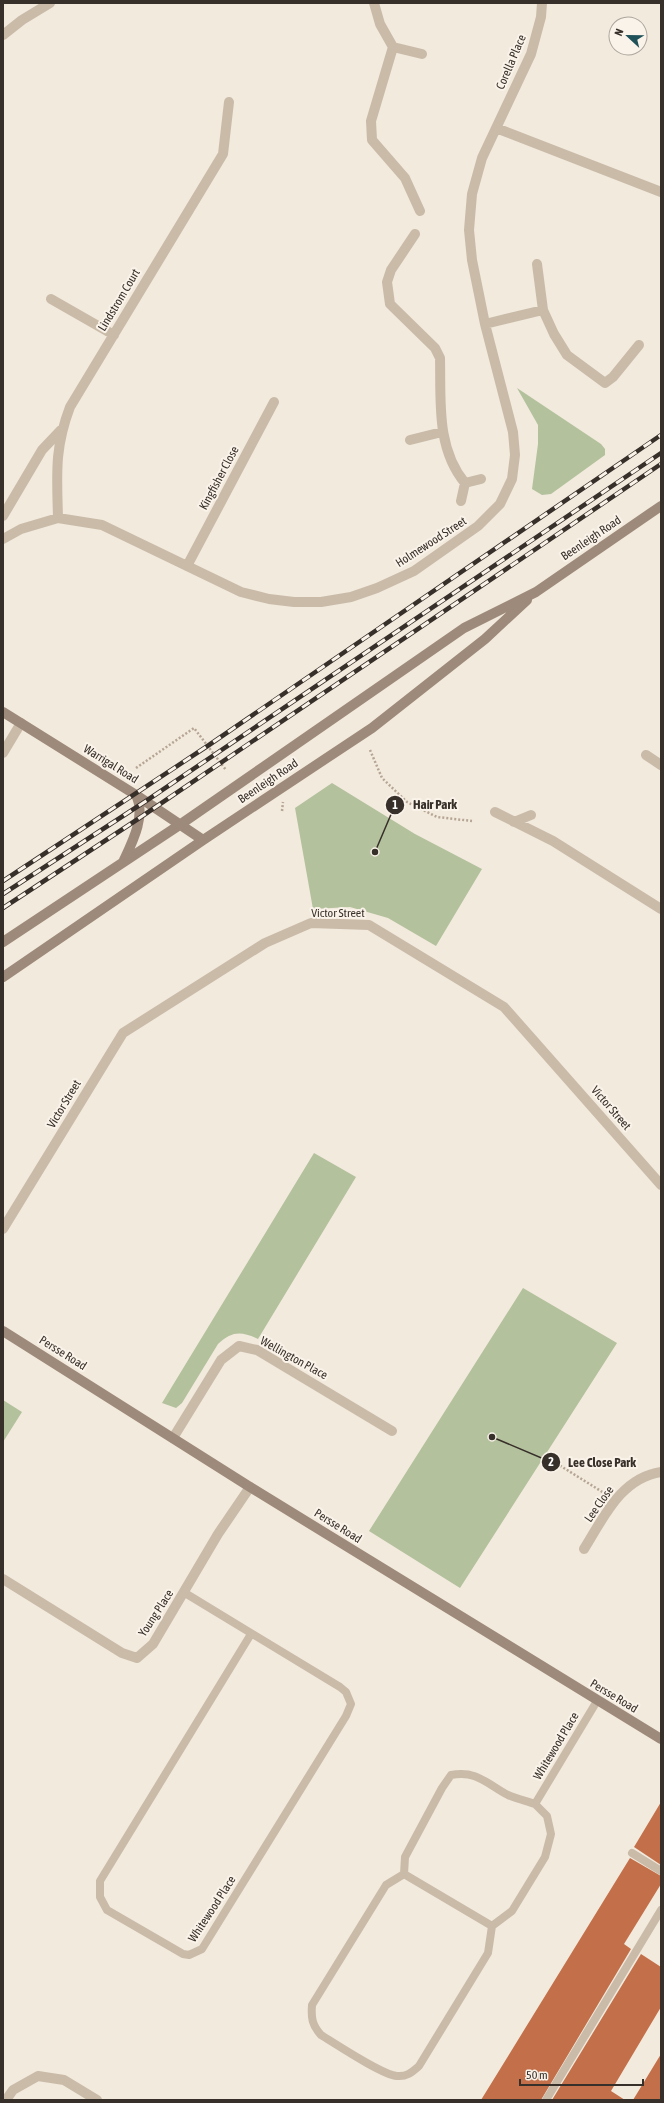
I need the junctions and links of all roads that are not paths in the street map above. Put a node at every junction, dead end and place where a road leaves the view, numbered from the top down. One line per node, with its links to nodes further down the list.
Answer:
1 (50, 3): 4 (street)
2 (374, 3): 5 (street)
3 (542, 3): 8 (street, Corella Place)
4 (3, 35)
5 (394, 47): 6 (street); 10 (street)
6 (422, 54)
7 (229, 102): 16 (street, Lindstrom Court)
8 (496, 128): 9 (street); 15 (street, Holmewood Street)
9 (661, 192)
10 (420, 211)
11 (415, 234): 20 (street)
12 (537, 264): 14 (street)
13 (51, 299): 16 (street)
14 (543, 310): 15 (street); 17 (street)
15 (484, 324): 29 (street, Holmewood Street)
16 (114, 335): 19 (street, Lindstrom Court)
17 (639, 345)
18 (274, 402): 29 (street, Kingfisher Close)
19 (61, 430): 26 (street); 27 (street, Lindstrom Court)
20 (442, 432): 21 (street); 23 (street)
21 (410, 440)
22 (481, 479): 23 (street)
23 (465, 482): 24 (street)
24 (461, 501)
25 (661, 506): 30 (main road, Beenleigh Road)
26 (3, 516)
27 (58, 518): 28 (street, Holmewood Street); 29 (street, Holmewood Street)
28 (3, 539)
29 (187, 566)
30 (536, 592): 40 (main road, Beenleigh Road); 41 (main road, Beenleigh Road)
31 (3, 712): 32 (main road, Warrigal Road)
32 (21, 723): 33 (street); 36 (main road, Warrigal Road)
33 (3, 753)
34 (646, 755): 35 (street)
35 (661, 764)
36 (136, 795): 40 (main road, Warrigal Road); 42 (main road)
37 (495, 812): 39 (street)
38 (531, 815): 39 (street)
39 (514, 822): 43 (street)
40 (181, 824): 41 (main road, Warrigal Road); 42 (main road, Beenleigh Road)
41 (204, 840): 45 (main road, Beenleigh Road)
42 (123, 861): 44 (main road, Beenleigh Road)
43 (661, 909)
44 (3, 942)
45 (3, 977)
46 (661, 1185): 47 (street, Victor Street)
47 (3, 1229)
48 (3, 1331): 50 (main road, Persse Road)
49 (392, 1431): 50 (street, Wellington Place)
50 (173, 1438): 52 (main road, Persse Road)
51 (661, 1472): 53 (street, Lee Close)
52 (250, 1487): 55 (street, Young Place); 57 (main road, Persse Road)
53 (584, 1549)
54 (3, 1580): 55 (street, Young Place)
55 (185, 1593): 56 (lane, Whitewood Place)
56 (251, 1634): 56 (lane, Whitewood Place)
57 (597, 1701): 58 (main road, Persse Road); 59 (lane, Whitewood Place)
58 (661, 1739)
59 (535, 1804): 62 (lane); 64 (lane)
60 (632, 1852): 61 (lane)
61 (661, 1871)
62 (404, 1874): 64 (lane); 64 (lane)
63 (661, 1910): 67 (lane)
64 (492, 1926)
65 (6, 2100): 66 (street)
66 (97, 2100)
67 (546, 2100)

